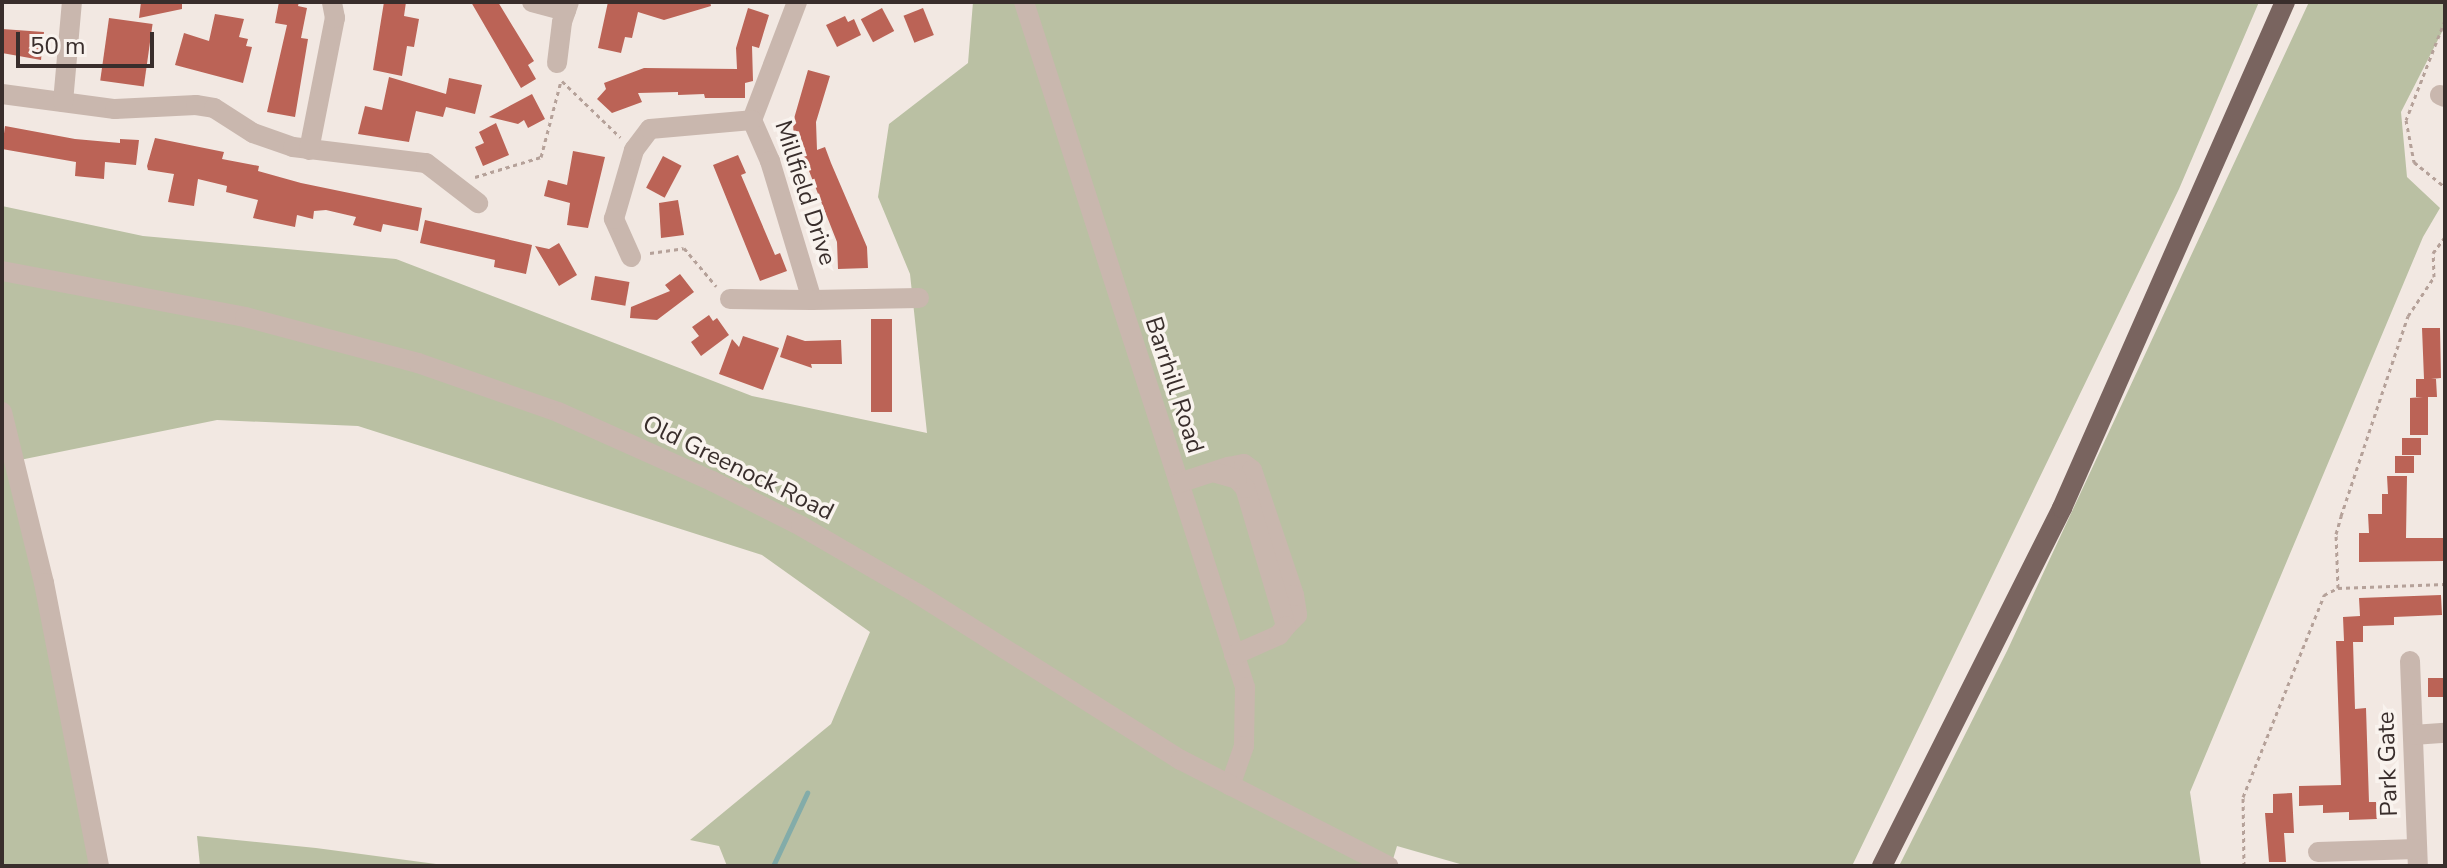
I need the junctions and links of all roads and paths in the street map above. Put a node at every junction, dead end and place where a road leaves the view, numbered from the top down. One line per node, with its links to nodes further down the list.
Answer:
1 (72, 2): 11 (street)
2 (332, 2): 13 (street)
3 (532, 2): 7 (street)
4 (797, 2): 12 (street, Millfield Drive)
5 (1024, 2): 25 (street, Barrhill Road)
6 (2285, 2): 37 (main road)
7 (567, 7): 9 (street)
8 (2445, 20): 16 (path)
9 (561, 71): 14 (path); 15 (path)
10 (2, 94): 11 (street)
11 (63, 102): 13 (street)
12 (752, 120): 14 (street); 23 (street, Millfield Drive)
13 (309, 150): 15 (street)
14 (634, 150): 19 (street)
15 (452, 184): 17 (street)
16 (2445, 187)
17 (478, 203)
18 (2445, 237): 27 (path)
19 (631, 257): 22 (path)
20 (3, 276): 32 (street, Old Greenock Road)
21 (919, 298): 23 (street, Millfield Drive)
22 (730, 299): 23 (street)
23 (812, 300)
24 (2, 412): 35 (street)
25 (1179, 483): 28 (street, Barrhill Road); 28 (street)
26 (2445, 584): 27 (path)
27 (2338, 588): 38 (path)
28 (1234, 655): 32 (street, Barrhill Road)
29 (2410, 661): 31 (street, Park Gate)
30 (2445, 733): 31 (street)
31 (2413, 735): 34 (street, Park Gate)
32 (1230, 786): 36 (street, Old Greenock Road)
33 (2318, 852): 34 (street)
34 (2418, 858)
35 (99, 866)
36 (1388, 866)
37 (1882, 866)
38 (2244, 866)

